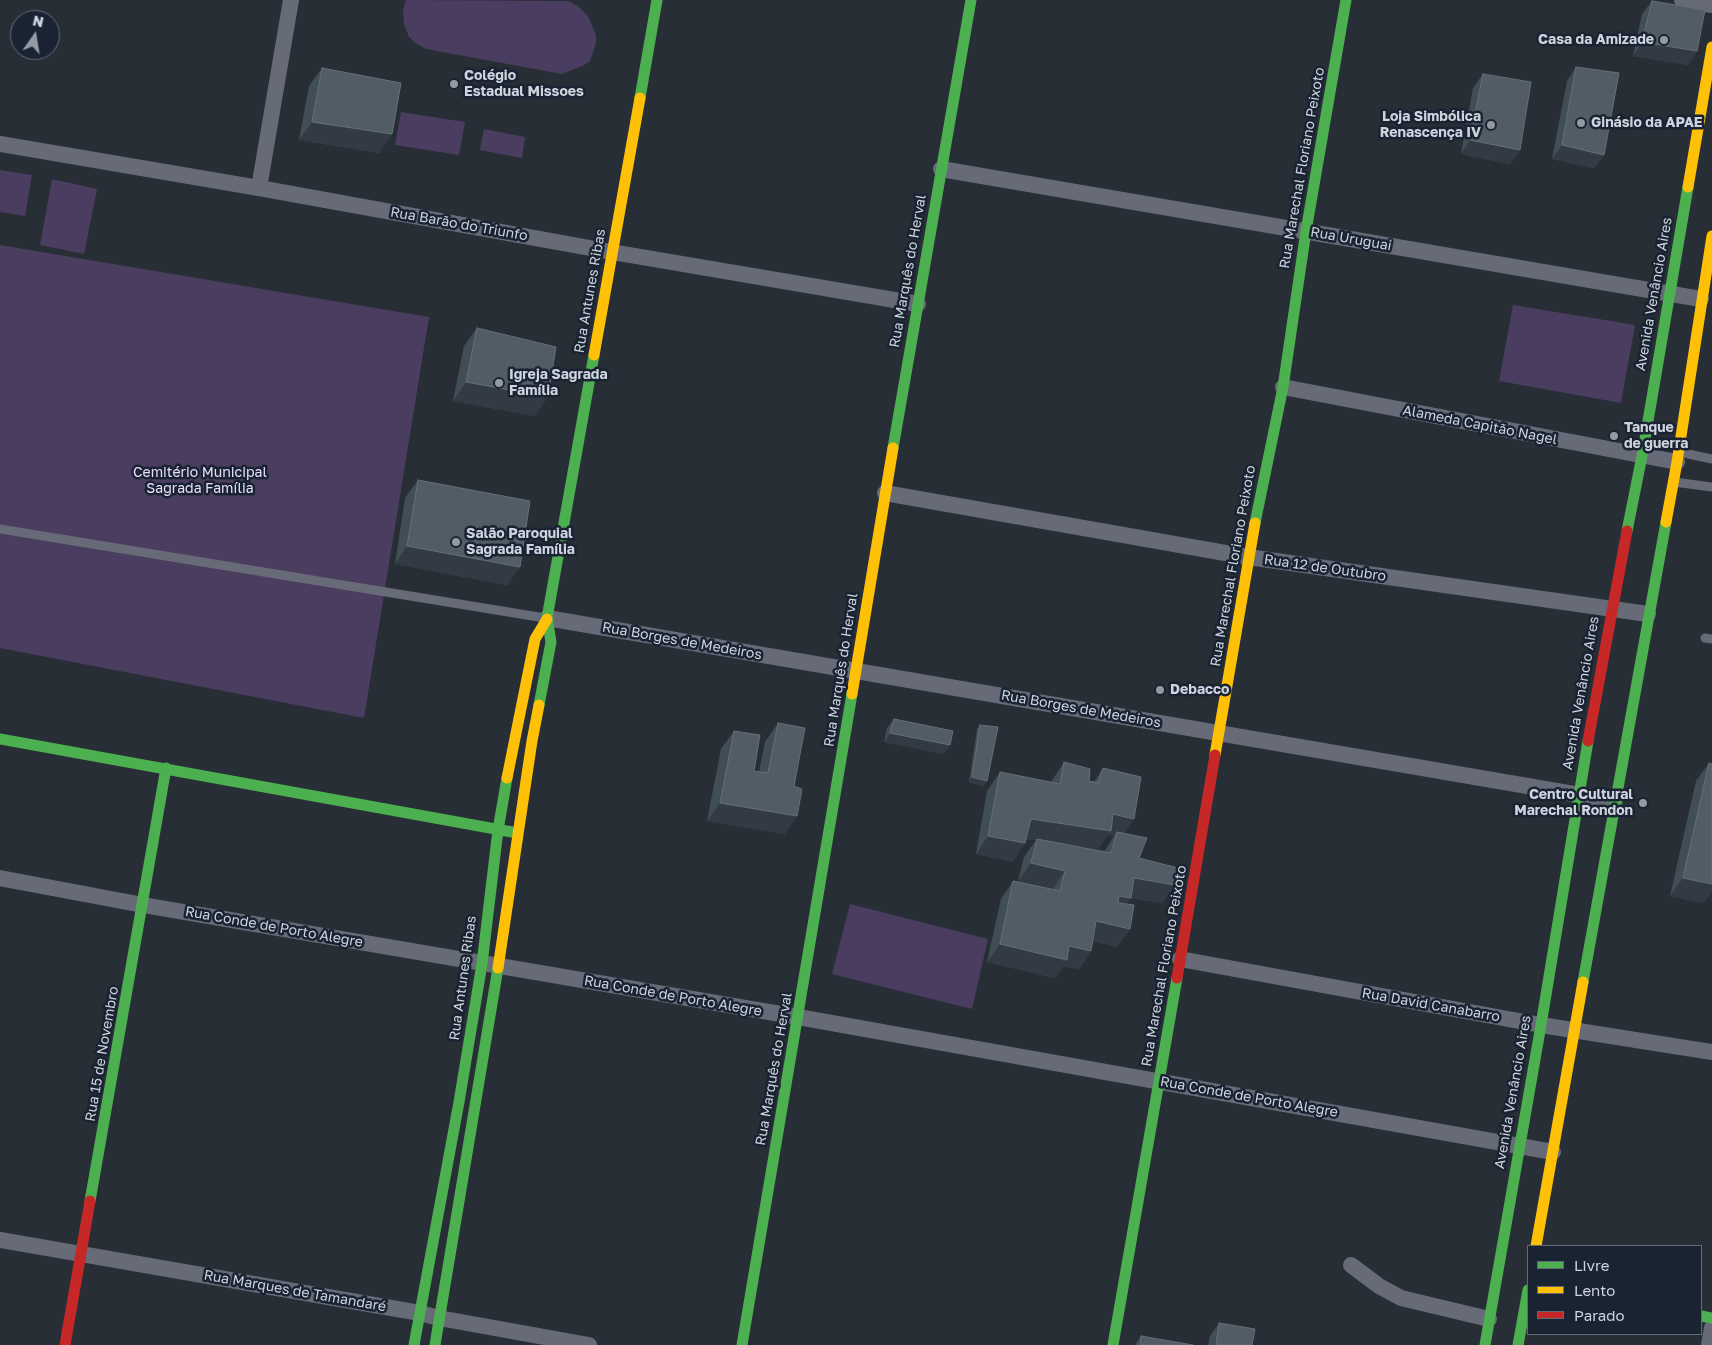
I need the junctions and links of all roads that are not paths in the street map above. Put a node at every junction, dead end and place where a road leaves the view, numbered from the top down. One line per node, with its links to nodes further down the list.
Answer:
1 (291, 0): 10 (street)
2 (657, 0): 13 (street, Rua Antunes Ribas)
3 (970, 0): 9 (street, Rua Marquês do Herval)
4 (1346, 0): 11 (street, Rua Marechal Floriano Peixoto)
5 (1682, 0): 6 (street)
6 (1712, 5)
7 (1712, 47): 14 (street, Avenida Venâncio Aires)
8 (0, 144): 10 (street, Rua Barão do Triunfo)
9 (941, 169): 11 (street, Rua Uruguai); 16 (street, Rua Marquês do Herval)
10 (260, 188): 13 (street, Rua Barão do Triunfo)
11 (1306, 231): 14 (street, Rua Uruguai); 17 (street, Rua Marechal Floriano Peixoto)
12 (1712, 236): 15 (street)
13 (612, 252): 16 (street, Rua Barão do Triunfo); 28 (street, Rua Antunes Ribas)
14 (1669, 293): 15 (street, Rua Uruguai); 18 (street, Avenida Venâncio Aires)
15 (1701, 299): 19 (street)
16 (918, 304): 23 (street, Rua Marquês do Herval)
17 (1283, 387): 18 (street, Alameda Capitão Nagel); 25 (street, Rua Marechal Floriano Peixoto)
18 (1642, 456): 19 (street, Alameda Capitão Nagel); 26 (street, Avenida Venâncio Aires)
19 (1678, 457): 20 (lane); 21 (street)
20 (1712, 459)
21 (1674, 482): 22 (lane); 27 (street)
22 (1712, 487)
23 (885, 493): 25 (street, Rua 12 de Outubro); 29 (street, Rua Marquês do Herval)
24 (0, 529): 28 (lane)
25 (1248, 557): 26 (street, Rua 12 de Outubro); 30 (street, Rua Marechal Floriano Peixoto)
26 (1612, 608): 27 (street, Rua 12 de Outubro); 35 (street, Avenida Venâncio Aires)
27 (1648, 614): 36 (street)
28 (547, 618): 29 (street, Rua Borges de Medeiros); 31 (street, Rua Antunes Ribas); 33 (street, Rua Antunes Ribas)
29 (856, 670): 30 (street, Rua Borges de Medeiros); 44 (street, Rua Marquês do Herval)
30 (1219, 733): 35 (street, Rua Borges de Medeiros); 41 (street, Rua Marechal Floriano Peixoto)
31 (514, 738): 33 (street); 37 (street, Rua Antunes Ribas)
32 (0, 739): 34 (street)
33 (532, 741): 38 (street, Rua Antunes Ribas)
34 (166, 768): 37 (street); 40 (street, Rua 15 de Novembro)
35 (1578, 795): 36 (street, Rua Borges de Medeiros); 45 (street, Avenida Venâncio Aires)
36 (1615, 802): 46 (street)
37 (498, 830): 38 (street); 42 (street, Rua Antunes Ribas)
38 (518, 833): 43 (street, Rua Antunes Ribas)
39 (0, 878): 40 (street, Rua Conde de Porto Alegre)
40 (143, 905): 42 (street, Rua Conde de Porto Alegre); 55 (street, Rua 15 de Novembro)
41 (1180, 959): 45 (street, Rua David Canabarro); 48 (street, Rua Marechal Floriano Peixoto)
42 (482, 964): 43 (street, Rua Conde de Porto Alegre); 49 (street, Rua Antunes Ribas)
43 (498, 966): 44 (street, Rua Conde de Porto Alegre); 50 (street, Rua Antunes Ribas)
44 (798, 1017): 48 (street, Rua Conde de Porto Alegre); 66 (street, Rua Marquês do Herval)
45 (1541, 1025): 46 (street, Rua David Canabarro); 51 (street, Avenida Venâncio Aires)
46 (1574, 1029): 47 (street, Rua David Canabarro); 52 (street)
47 (1712, 1052)
48 (1159, 1081): 51 (street, Rua Conde de Porto Alegre); 67 (street, Rua Marechal Floriano Peixoto)
49 (459, 1102): 50 (street); 58 (street, Rua Antunes Ribas)
50 (475, 1105): 59 (street, Rua Antunes Ribas)
51 (1518, 1146): 52 (street, Rua Conde de Porto Alegre); 60 (street, Avenida Venâncio Aires)
52 (1553, 1152): 54 (street)
53 (0, 1240): 55 (street, Rua Marques de Tamandaré)
54 (1536, 1245)
55 (82, 1254): 58 (street, Rua Marques de Tamandaré); 62 (street, Rua 15 de Novembro)
56 (1351, 1265): 60 (street)
57 (1526, 1285): 69 (street)
58 (420, 1313): 59 (street, Rua Marques de Tamandaré); 63 (street, Rua Antunes Ribas)
59 (439, 1318): 64 (street, Rua Antunes Ribas); 65 (street, Rua Marques de Tamandaré)
60 (1489, 1319): 68 (street, Avenida Venâncio Aires)
61 (1712, 1328): 70 (street)
62 (65, 1345)
63 (414, 1345)
64 (435, 1345)
65 (589, 1345)
66 (742, 1345)
67 (1113, 1345)
68 (1485, 1345)
69 (1518, 1345)
70 (1709, 1345)

